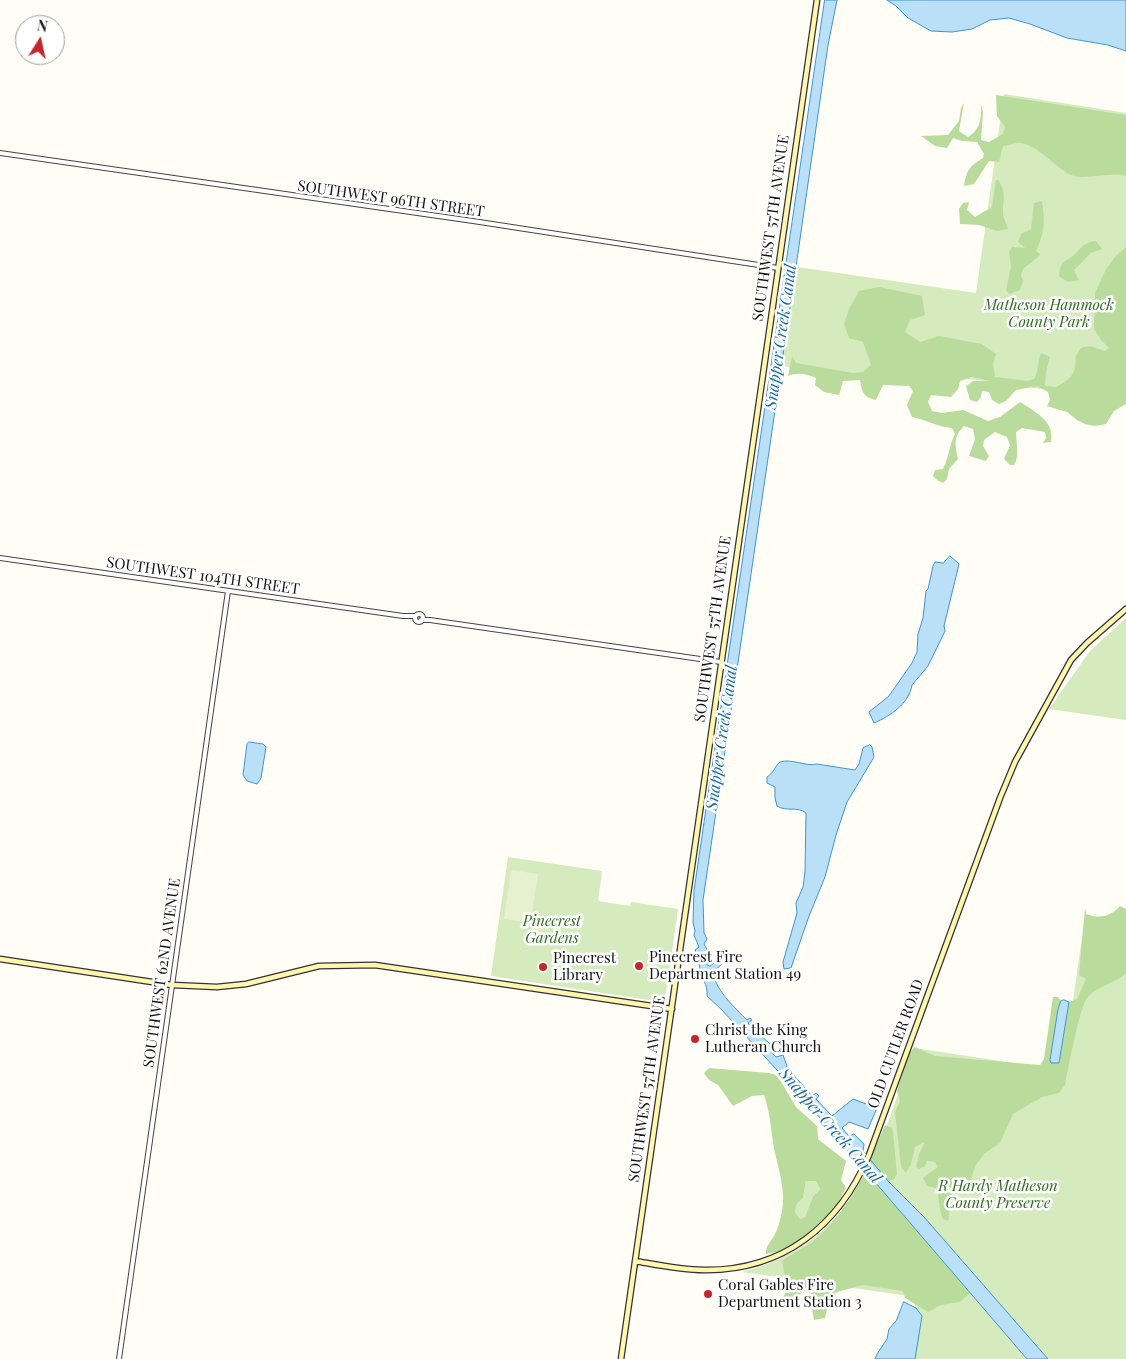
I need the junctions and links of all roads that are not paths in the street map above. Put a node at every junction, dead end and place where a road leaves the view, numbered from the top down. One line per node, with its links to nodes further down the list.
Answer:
1 (817, 0): 3 (main road, SOUTHWEST 57TH AVENUE)
2 (0, 153): 3 (street, SOUTHWEST 96TH STREET)
3 (778, 268): 7 (main road, SOUTHWEST 57TH AVENUE)
4 (0, 558): 5 (street, SOUTHWEST 104TH STREET)
5 (228, 591): 7 (street, SOUTHWEST 104TH STREET); 9 (street, SOUTHWEST 62ND AVENUE)
6 (1126, 609): 11 (main road, OLD CUTLER ROAD)
7 (722, 662): 10 (main road, SOUTHWEST 57TH AVENUE)
8 (0, 959): 9 (main road)
9 (172, 984): 10 (main road); 12 (street, SOUTHWEST 62ND AVENUE)
10 (672, 1009): 11 (main road, SOUTHWEST 57TH AVENUE)
11 (635, 1261): 13 (main road)
12 (119, 1359)
13 (621, 1359)

